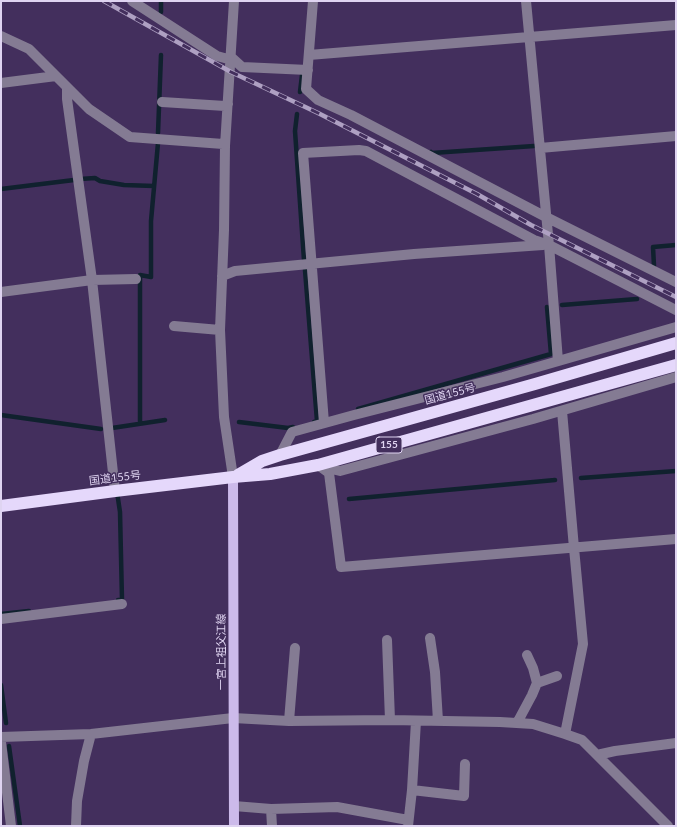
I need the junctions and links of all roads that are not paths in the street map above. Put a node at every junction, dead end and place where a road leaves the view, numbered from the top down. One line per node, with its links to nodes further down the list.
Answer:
1 (132, 1): 9 (street)
2 (234, 1): 9 (street)
3 (313, 1): 8 (street)
4 (526, 1): 7 (street)
5 (676, 25): 7 (street)
6 (1, 36): 11 (street)
7 (529, 36): 8 (street); 18 (street)
8 (309, 54): 10 (street)
9 (232, 57): 10 (street); 15 (street)
10 (308, 70): 19 (street)
11 (56, 76): 12 (street); 13 (street)
12 (1, 83)
13 (67, 88): 17 (street); 24 (street)
14 (162, 102): 15 (street)
15 (228, 104): 17 (street)
16 (676, 136): 18 (street)
17 (225, 146): 22 (street)
18 (540, 148): 19 (street)
19 (546, 217): 20 (street); 25 (street)
20 (549, 245): 21 (street); 21 (street); 27 (street); 32 (street)
21 (312, 264): 22 (street); 36 (street)
22 (222, 276): 30 (street)
23 (136, 279): 24 (street)
24 (92, 280): 26 (street); 40 (street)
25 (676, 282)
26 (1, 292)
27 (676, 310)
28 (174, 326): 30 (street)
29 (676, 327): 32 (street)
30 (220, 330): 39 (street)
31 (676, 343): 37 (highway, 国道155号 / 155)
32 (558, 361): 36 (street)
33 (676, 365): 38 (highway, 国道155号 / 155)
34 (676, 378): 35 (street)
35 (562, 411): 38 (street); 43 (street)
36 (324, 423): 37 (street)
37 (280, 455): 39 (highway, 国道155号 / 155)
38 (318, 465): 39 (highway, 国道155号 / 155); 43 (street)
39 (233, 477): 40 (highway, 国道155号 / 155); 52 (main road, 一宮上祖父江線)
40 (115, 491): 41 (highway, 国道155号 / 155)
41 (1, 506)
42 (676, 539): 43 (street)
43 (574, 548): 59 (street)
44 (122, 604): 45 (street)
45 (1, 619)
46 (430, 638): 56 (street)
47 (387, 640): 53 (street)
48 (295, 648): 54 (street)
49 (527, 655): 51 (street)
50 (557, 676): 51 (street)
51 (537, 683): 57 (street)
52 (233, 718): 54 (street); 58 (street); 66 (main road, 一宮上祖父江線)
53 (390, 720): 54 (street); 55 (street)
54 (289, 721)
55 (416, 721): 56 (street); 65 (street)
56 (438, 721): 57 (street)
57 (517, 723): 59 (street)
58 (91, 734): 60 (street); 70 (street)
59 (565, 734): 63 (street)
60 (1, 737)
61 (1, 742): 69 (street)
62 (676, 743): 63 (street)
63 (597, 755): 73 (street)
64 (465, 764): 65 (street)
65 (412, 790): 68 (street)
66 (234, 806): 67 (street); 71 (main road, 一宮上祖父江線)
67 (271, 809): 68 (street); 72 (street)
68 (408, 823)
69 (11, 826)
70 (76, 826)
71 (234, 826)
72 (272, 826)
73 (668, 826)

